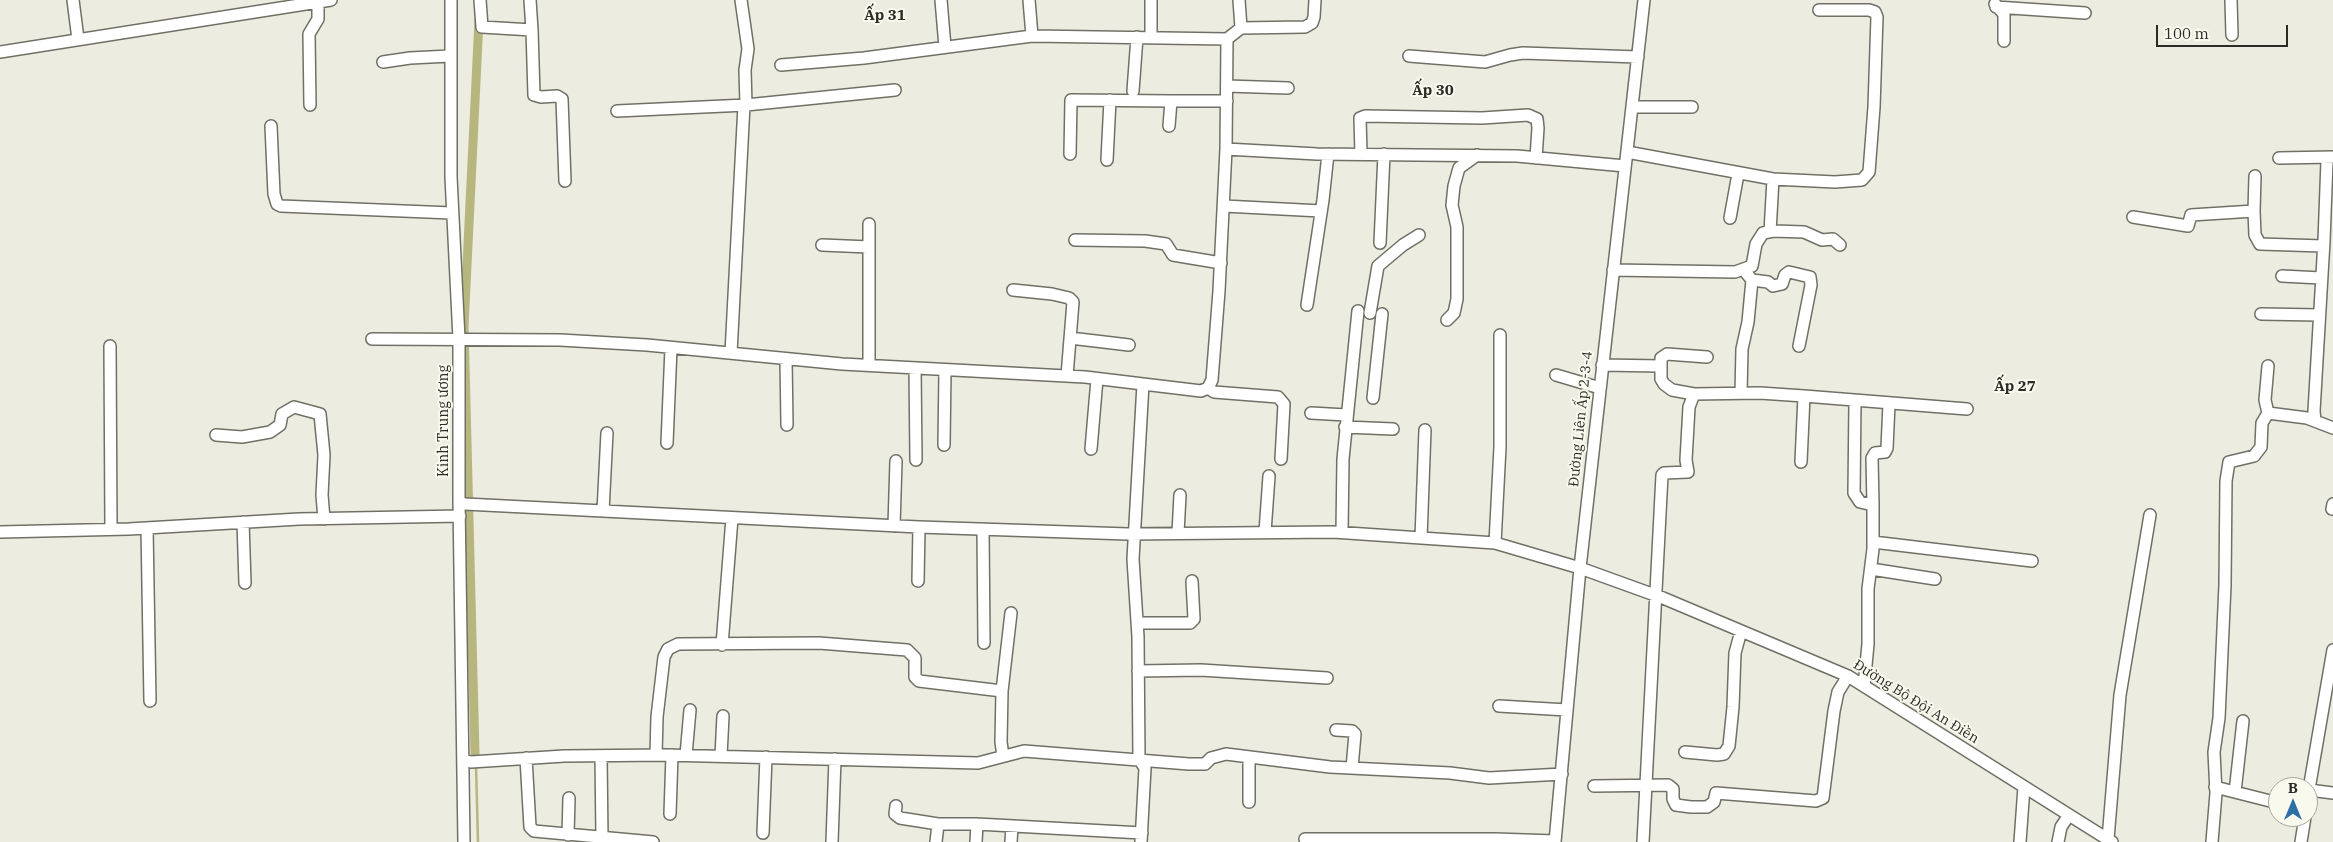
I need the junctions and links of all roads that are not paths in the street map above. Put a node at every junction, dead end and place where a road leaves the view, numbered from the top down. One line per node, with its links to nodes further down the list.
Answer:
1 (73, 0): 24 (street)
2 (331, 0): 14 (street)
3 (451, 0): 29 (street, Kinh Trung ương)
4 (480, 0): 19 (street)
5 (530, 0): 19 (street)
6 (741, 0): 42 (street)
7 (940, 0): 27 (street)
8 (1029, 0): 21 (street)
9 (1151, 0): 23 (street)
10 (1239, 0): 18 (street)
11 (1315, 0): 18 (street)
12 (1644, 0): 31 (street, Đường Liên Ấp 2-3-4)
13 (2231, 0): 20 (street)
14 (318, 2): 24 (street); 41 (street)
15 (1995, 3): 17 (street); 26 (street)
16 (1819, 10): 62 (street)
17 (2085, 13)
18 (1241, 28): 25 (street)
19 (532, 30): 63 (street)
20 (2232, 35)
21 (1032, 36): 22 (street); 27 (street)
22 (1137, 38): 23 (street); 37 (street)
23 (1151, 38): 25 (street)
24 (78, 39): 28 (street)
25 (1227, 39): 34 (street)
26 (2004, 41)
27 (945, 47): 33 (street)
28 (0, 52)
29 (450, 56): 32 (street); 67 (street, Kinh Trung ương)
30 (1409, 56): 31 (street)
31 (1638, 57): 43 (street, Đường Liên Ấp 2-3-4)
32 (383, 62)
33 (781, 65)
34 (1227, 86): 35 (street); 40 (street)
35 (1288, 88)
36 (895, 90): 42 (street)
37 (1133, 91)
38 (1110, 100): 39 (street); 50 (street); 58 (street)
39 (1171, 100): 40 (street); 47 (street)
40 (1227, 101): 48 (street)
41 (310, 105)
42 (745, 105): 45 (street); 101 (street)
43 (1632, 106): 44 (street); 49 (street, Đường Liên Ấp 2-3-4)
44 (1692, 107)
45 (617, 111)
46 (271, 126): 67 (street)
47 (1169, 126)
48 (1226, 149): 51 (street); 64 (street)
49 (1627, 152): 59 (street, Đường Liên Ấp 2-3-4); 60 (street)
50 (1070, 154)
51 (1328, 154): 52 (street); 66 (street)
52 (1360, 154): 53 (street); 55 (street)
53 (1384, 154): 54 (street); 74 (street)
54 (1478, 155): 55 (street); 92 (street)
55 (1536, 158): 59 (street)
56 (2279, 158): 57 (street)
57 (2330, 159): 75 (street)
58 (1107, 160)
59 (1625, 166): 81 (street, Đường Liên Ấp 2-3-4)
60 (1738, 174): 62 (street); 69 (street)
61 (2255, 176): 65 (street)
62 (1774, 179): 71 (street)
63 (565, 181)
64 (1224, 206): 66 (street); 79 (street)
65 (2254, 211): 68 (street); 75 (street)
66 (1322, 212): 86 (street)
67 (452, 213): 96 (street, Kinh Trung ương)
68 (2133, 217)
69 (1730, 218)
70 (869, 224): 78 (street)
71 (1770, 232): 77 (street); 80 (street)
72 (1419, 235): 88 (street)
73 (1075, 240): 79 (street)
74 (1380, 243)
75 (2327, 243): 83 (street)
76 (822, 244): 78 (street)
77 (1840, 245)
78 (869, 247): 105 (street)
79 (1220, 263): 114 (street)
80 (1743, 269): 81 (street); 84 (street)
81 (1613, 270): 104 (street, Đường Liên Ấp 2-3-4)
82 (2282, 276): 83 (street)
83 (2321, 278): 91 (street)
84 (1752, 280): 99 (street); 116 (street)
85 (1014, 290): 94 (street)
86 (1307, 305)
87 (1358, 311): 125 (street)
88 (1370, 313)
89 (1382, 314): 119 (street)
90 (2261, 314): 91 (street)
91 (2319, 315): 126 (street)
92 (1447, 320)
93 (1500, 335): 162 (street)
94 (1070, 338): 97 (street); 110 (street)
95 (372, 339): 96 (street)
96 (465, 339): 100 (street); 142 (street, Kinh Trung ương)
97 (1129, 345)
98 (110, 346): 153 (street)
99 (1799, 346)
100 (671, 348): 101 (street); 133 (street)
101 (731, 353): 103 (street)
102 (1707, 357): 106 (street)
103 (786, 358): 105 (street); 127 (street)
104 (1602, 365): 106 (street); 115 (street, Đường Liên Ấp 2-3-4)
105 (869, 366): 108 (street)
106 (1660, 366): 117 (street)
107 (2268, 366): 124 (street)
108 (915, 368): 109 (street); 137 (street)
109 (945, 370): 110 (street); 134 (street)
110 (1067, 376): 112 (street)
111 (1556, 376): 115 (street)
112 (1097, 379): 113 (street); 135 (street)
113 (1143, 384): 114 (street); 159 (street)
114 (1208, 388): 136 (street)
115 (1600, 388): 164 (street, Đường Liên Ấp 2-3-4)
116 (1741, 393): 117 (street); 118 (street)
117 (1694, 394): 170 (street)
118 (1804, 396): 120 (street); 139 (street)
119 (1373, 398)
120 (1855, 401): 121 (street); 143 (street)
121 (1889, 404): 122 (street); 143 (street)
122 (1967, 409)
123 (1311, 413): 125 (street)
124 (2268, 413): 126 (street); 211 (street)
125 (1346, 421): 129 (street); 157 (street)
126 (2315, 421): 128 (street)
127 (787, 425)
128 (2333, 428)
129 (1393, 429)
130 (1425, 430): 160 (street)
131 (606, 433): 144 (street)
132 (216, 435): 148 (street)
133 (667, 443)
134 (944, 445)
135 (1091, 449)
136 (1280, 459)
137 (916, 460)
138 (896, 461): 150 (street)
139 (1801, 462)
140 (1269, 476): 156 (street)
141 (1180, 495): 158 (street)
142 (465, 504): 144 (street, Đường Bộ Đội An Điền); 146 (street, Kinh Trung ương)
143 (1873, 505): 161 (street)
144 (604, 511): 147 (street, Đường Bộ Đội An Điền)
145 (2150, 515): 232 (street)
146 (460, 516): 148 (street); 204 (street, Kinh Trung ương)
147 (732, 518): 150 (street, Đường Bộ Đội An Điền); 175 (street)
148 (324, 519): 149 (street)
149 (244, 522): 152 (street); 169 (street)
150 (894, 526): 151 (street, Đường Bộ Đội An Điền)
151 (919, 527): 154 (street, Đường Bộ Đội An Điền); 167 (street)
152 (147, 528): 153 (street); 183 (street)
153 (111, 529): 155 (street)
154 (983, 530): 159 (street, Đường Bộ Đội An Điền); 174 (street)
155 (0, 532)
156 (1265, 532): 157 (street, Đường Bộ Đội An Điền); 158 (street, Đường Bộ Đội An Điền)
157 (1342, 532): 160 (street, Đường Bộ Đội An Điền)
158 (1178, 533): 159 (street, Đường Bộ Đội An Điền)
159 (1135, 534): 172 (street)
160 (1421, 538): 162 (street, Đường Bộ Đội An Điền)
161 (1873, 542): 163 (street); 165 (street)
162 (1494, 543): 164 (street, Đường Bộ Đội An Điền)
163 (2032, 561)
164 (1580, 568): 170 (street, Đường Bộ Đội An Điền); 186 (street, Đường Liên Ấp 2-3-4)
165 (1871, 569): 166 (street); 181 (street)
166 (1936, 578)
167 (918, 581)
168 (1192, 581): 172 (street)
169 (244, 583)
170 (1656, 596): 173 (street, Đường Bộ Đội An Điền); 209 (street)
171 (1011, 613): 182 (street)
172 (1137, 623): 177 (street)
173 (1741, 631): 178 (street, Đường Bộ Đội An Điền); 192 (street)
174 (984, 643)
175 (722, 644): 182 (street); 193 (street)
176 (2333, 650): 179 (street)
177 (1138, 671): 180 (street); 203 (street)
178 (1848, 676): 181 (street, Đường Bộ Đội An Điền); 209 (street)
179 (2331, 676): 190 (street)
180 (1327, 678)
181 (1864, 686): 210 (street, Đường Bộ Đội An Điền)
182 (1002, 690): 198 (street)
183 (150, 701)
184 (1499, 706): 186 (street)
185 (690, 710): 196 (street)
186 (1567, 710): 206 (street, Đường Liên Ấp 2-3-4)
187 (723, 716): 197 (street)
188 (2243, 721): 212 (street)
189 (2333, 724): 190 (street)
190 (2321, 725): 207 (street)
191 (1336, 730): 205 (street)
192 (1685, 752)
193 (656, 755): 194 (street); 195 (street)
194 (672, 755): 196 (street); 219 (street)
195 (601, 756): 201 (street); 228 (street)
196 (686, 756): 197 (street)
197 (722, 756): 199 (street)
198 (1003, 756): 202 (street); 203 (street)
199 (766, 757): 202 (street); 226 (street)
200 (1249, 757): 203 (street); 205 (street); 217 (street)
201 (526, 758): 204 (street); 224 (street)
202 (835, 759): 236 (street)
203 (1139, 759): 229 (street)
204 (471, 761): 233 (street, Kinh Trung ương)
205 (1352, 768): 206 (street)
206 (1562, 774): 240 (street, Đường Liên Ấp 2-3-4)
207 (2311, 777)
208 (1594, 786): 209 (street)
209 (1646, 786): 241 (street)
210 (2024, 787): 220 (street, Đường Bộ Đội An Điền); 242 (street)
211 (2215, 787): 212 (street); 244 (street)
212 (2235, 792): 216 (street)
213 (2318, 793): 214 (street)
214 (2333, 793)
215 (569, 798): 227 (street)
216 (2268, 800)
217 (1249, 802)
218 (896, 806): 221 (street)
219 (670, 814)
220 (2069, 815): 232 (street, Đường Bộ Đội An Điền); 243 (street)
221 (938, 824): 222 (street); 237 (street)
222 (977, 824): 223 (street); 238 (street)
223 (1012, 826): 229 (street); 239 (street)
224 (530, 827): 227 (street); 234 (street)
225 (2303, 827): 245 (street)
226 (763, 833)
227 (568, 834): 228 (street)
228 (602, 838): 235 (street)
229 (1142, 838)
230 (1305, 838): 231 (street)
231 (1337, 840): 240 (street)
232 (2110, 841)
233 (464, 842)
234 (529, 842)
235 (653, 842)
236 (832, 842)
237 (936, 842)
238 (976, 842)
239 (1011, 842)
240 (1555, 842)
241 (1643, 842)
242 (2020, 842)
243 (2058, 842)
244 (2212, 842)
245 (2301, 842)

